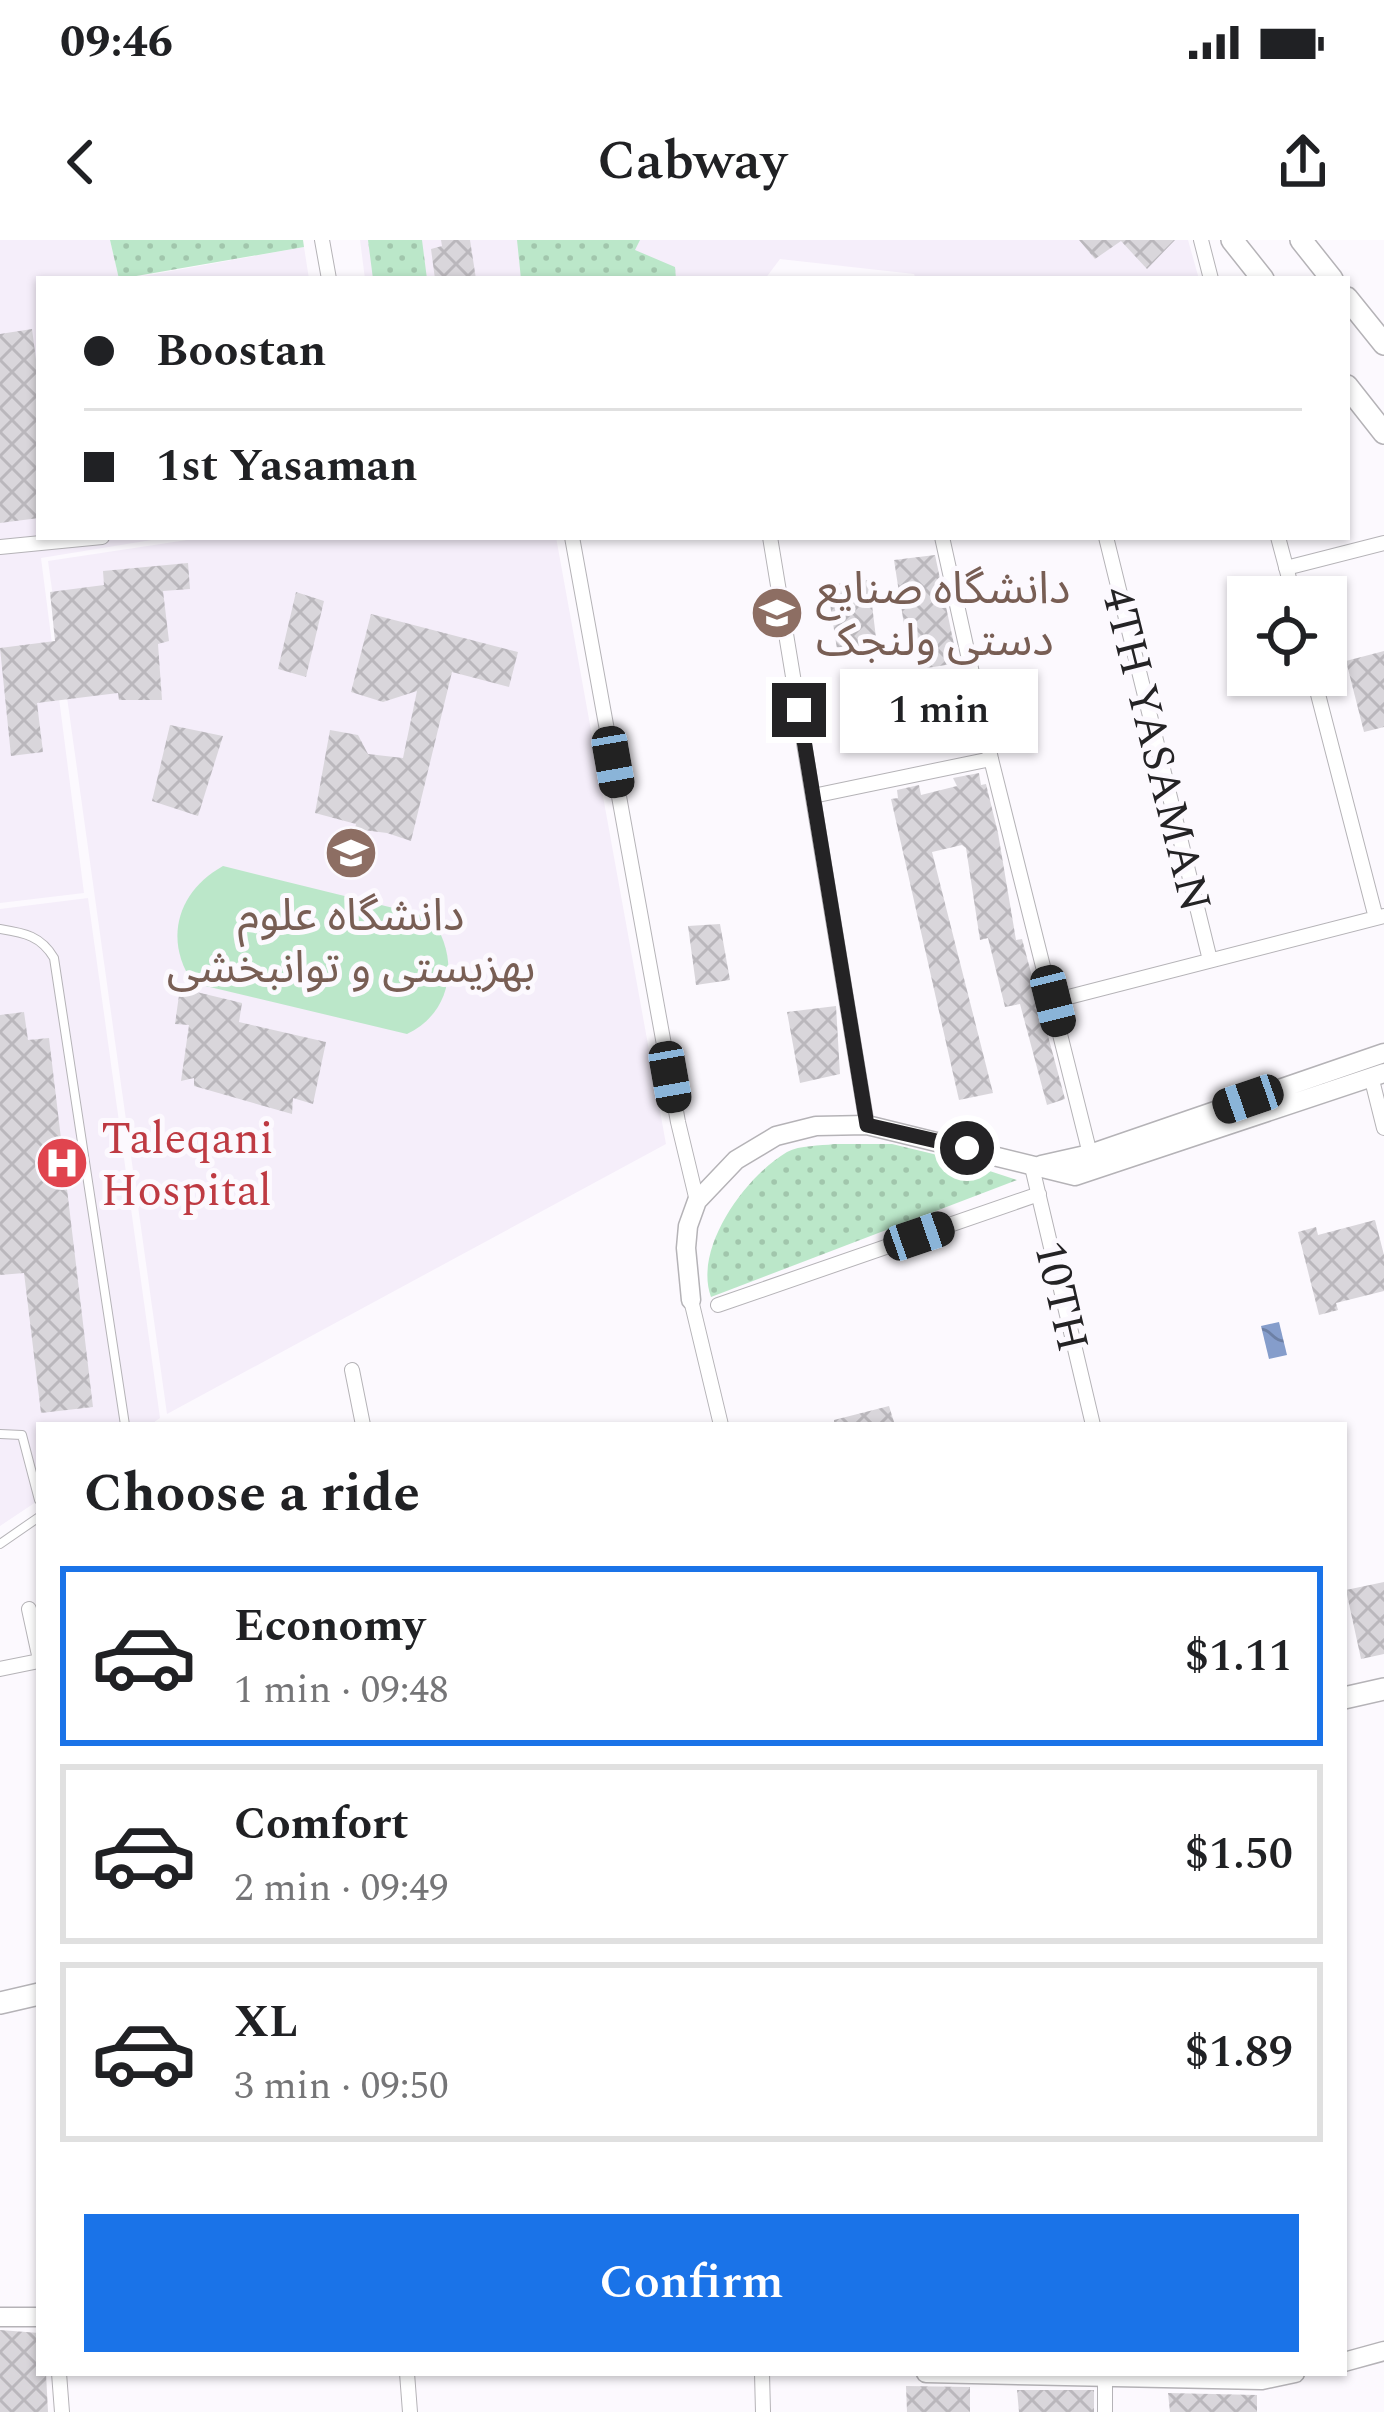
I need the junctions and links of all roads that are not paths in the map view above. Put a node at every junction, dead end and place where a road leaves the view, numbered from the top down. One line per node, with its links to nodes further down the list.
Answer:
1 (322, 240): 5 (street)
2 (1202, 240): 6 (street)
3 (1232, 240): 7 (main road)
4 (1301, 240): 8 (main road)
5 (328, 276)
6 (1210, 276)
7 (1261, 276)
8 (1330, 276)
9 (1350, 302): 10 (main road)
10 (1384, 344)
11 (1350, 390): 12 (main road)
12 (1384, 433)
13 (71, 540): 20 (street)
14 (573, 540): 36 (street)
15 (770, 540): 25 (street)
16 (943, 540): 24 (street)
17 (1107, 540): 28 (street, 4TH YASAMAN)
18 (1279, 540): 21 (street)
19 (1384, 543): 21 (street)
20 (0, 547)
21 (1286, 568): 22 (street)
22 (1288, 576)
23 (1319, 696): 26 (street)
24 (991, 759): 25 (street); 29 (street)
25 (813, 796): 31 (street)
26 (1380, 917): 28 (street)
27 (0, 929): 40 (lane)
28 (1210, 961): 29 (street)
29 (1053, 1001): 33 (street)
30 (1376, 1065): 32 (street); 33 (street)
31 (867, 1125): 34 (street); 36 (street)
32 (1384, 1128)
33 (1093, 1163): 34 (street)
34 (1032, 1167): 35 (street, 10TH)
35 (1039, 1194): 38 (street); 43 (street, 10TH)
36 (697, 1201): 37 (street)
37 (692, 1300): 42 (street)
38 (718, 1305)
39 (352, 1370): 41 (street)
40 (125, 1422)
41 (362, 1422)
42 (721, 1422)
43 (1092, 1422)
44 (0, 1434): 45 (lane)
45 (36, 1489)
46 (36, 1519): 47 (lane)
47 (0, 1544)
48 (29, 1610): 49 (street)
49 (36, 1644)
50 (36, 1659): 51 (street)
51 (0, 1670)
52 (1384, 1689): 53 (main road)
53 (1347, 1697)
54 (36, 1995): 55 (main road)
55 (0, 2003)
56 (0, 2317): 57 (street)
57 (36, 2318)
58 (1384, 2351): 59 (street)
59 (1347, 2361)
60 (59, 2376): 66 (street)
61 (407, 2376): 67 (street)
62 (762, 2376): 68 (street)
63 (1043, 2376): 65 (street)
64 (1281, 2376): 65 (street)
65 (1105, 2378): 69 (street)
66 (62, 2412)
67 (410, 2412)
68 (763, 2412)
69 (1106, 2412)

